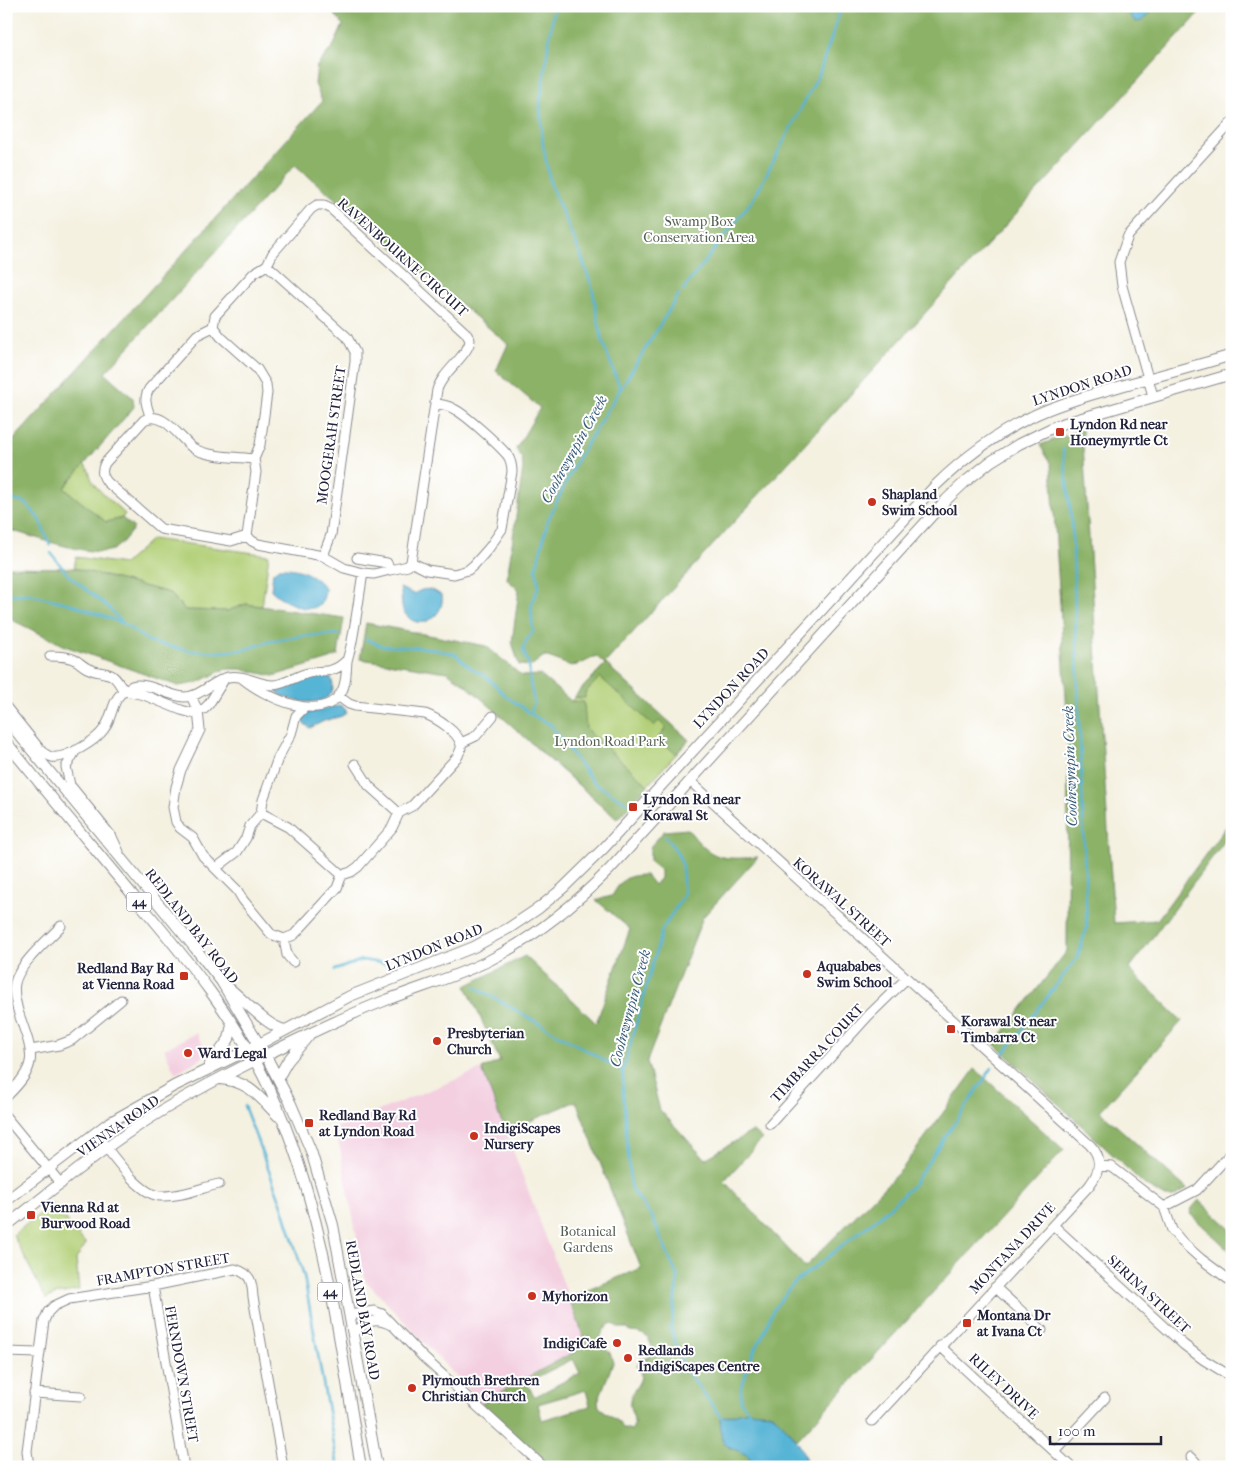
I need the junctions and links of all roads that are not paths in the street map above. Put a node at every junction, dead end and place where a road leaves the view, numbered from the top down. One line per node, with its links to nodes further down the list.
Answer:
1 (1232, 122): 6 (street)
2 (267, 265): 3 (street, RAVENBOURNE CIRCUIT); 8 (street, RAVENBOURNE CIRCUIT); 12 (street, MOOGERAH STREET)
3 (213, 326): 9 (street); 10 (street)
4 (1232, 355): 6 (main road, LYNDON ROAD)
5 (1232, 374): 7 (main road)
6 (1148, 378): 7 (street); 37 (main road, LYNDON ROAD)
7 (1153, 396): 38 (main road)
8 (435, 403): 14 (street, RAVENBOURNE CIRCUIT); 14 (street)
9 (150, 416): 10 (street); 11 (street)
10 (254, 459): 11 (street)
11 (247, 536): 12 (street)
12 (323, 556): 16 (street)
13 (356, 558): 15 (street)
14 (411, 562): 15 (street)
15 (390, 570): 16 (street)
16 (363, 573): 18 (street)
17 (50, 656): 23 (street)
18 (347, 660): 19 (street); 22 (street)
19 (332, 670): 21 (street); 22 (street)
20 (226, 678): 21 (street); 24 (street); 29 (street)
21 (242, 678): 26 (street)
22 (346, 679): 25 (street)
23 (125, 691): 24 (street); 29 (street); 35 (street)
24 (191, 696): 29 (street)
25 (338, 696): 28 (street); 34 (street)
26 (292, 705): 28 (street); 30 (street)
27 (6, 707): 35 (street)
28 (305, 707): 30 (street)
29 (198, 711): 42 (street)
30 (296, 716): 40 (street)
31 (493, 716): 34 (street)
32 (6, 719): 41 (main road, REDLAND BAY ROAD / 44)
33 (6, 742): 50 (main road, REDLAND BAY ROAD / 44)
34 (461, 743): 39 (street)
35 (77, 750): 41 (street)
36 (355, 764): 39 (street)
37 (676, 769): 38 (main road); 51 (main road, LYNDON ROAD)
38 (690, 781): 47 (street, KORAWAL STREET); 52 (main road)
39 (399, 812): 43 (street)
40 (261, 813): 42 (street); 43 (street)
41 (125, 864): 48 (main road, REDLAND BAY ROAD / 44)
42 (216, 868): 45 (street)
43 (342, 875): 45 (street)
44 (61, 926): 54 (street)
45 (284, 938): 46 (street)
46 (293, 962)
47 (906, 979): 64 (street, TIMBARRA COURT); 68 (street, KORAWAL STREET)
48 (221, 981): 51 (main road); 53 (main road, REDLAND BAY ROAD / 44)
49 (121, 1000): 54 (street)
50 (232, 1024): 55 (main road, REDLAND BAY ROAD / 44); 58 (main road)
51 (286, 1030): 53 (main road, LYNDON ROAD)
52 (309, 1034): 56 (main road); 59 (main road)
53 (259, 1044): 55 (main road, LYNDON ROAD); 56 (main road, REDLAND BAY ROAD / 44)
54 (31, 1050): 61 (street)
55 (248, 1050): 57 (main road, REDLAND BAY ROAD / 44); 58 (main road, VIENNA ROAD)
56 (266, 1056): 57 (main road); 59 (main road, REDLAND BAY ROAD / 44)
57 (255, 1061): 60 (main road, VIENNA ROAD); 63 (main road, REDLAND BAY ROAD / 44)
58 (206, 1069): 65 (main road, VIENNA ROAD)
59 (278, 1078): 79 (main road, REDLAND BAY ROAD / 44)
60 (220, 1080): 63 (main road); 66 (main road, VIENNA ROAD)
61 (6, 1097)
62 (6, 1117): 69 (street)
63 (283, 1121): 80 (main road, REDLAND BAY ROAD / 44)
64 (770, 1124)
65 (95, 1133): 66 (street); 69 (main road, VIENNA ROAD)
66 (107, 1148): 70 (main road, VIENNA ROAD); 71 (street)
67 (1232, 1152): 73 (street)
68 (1099, 1166): 73 (street); 74 (street, MONTANA DRIVE)
69 (48, 1168): 70 (street); 72 (main road, VIENNA ROAD)
70 (60, 1184): 75 (main road, VIENNA ROAD)
71 (219, 1184)
72 (6, 1202)
73 (1164, 1207): 76 (street)
74 (1053, 1225): 78 (street, MONTANA DRIVE); 86 (street, SERINA STREET)
75 (6, 1226)
76 (1232, 1282)
77 (152, 1286): 85 (street, FRAMPTON STREET); 94 (street, FERNDOWN STREET); 95 (street, FRAMPTON STREET)
78 (995, 1287): 82 (street); 83 (street, MONTANA DRIVE)
79 (351, 1324): 80 (main road); 81 (street); 81 (street); 97 (main road, REDLAND BAY ROAD / 44)
80 (336, 1325): 96 (main road, REDLAND BAY ROAD / 44)
81 (393, 1327): 98 (street)
82 (1042, 1330)
83 (940, 1346): 90 (street, MONTANA DRIVE); 91 (street, RILEY DRIVE)
84 (6, 1352): 85 (street)
85 (38, 1354): 87 (street, FRAMPTON STREET)
86 (1232, 1377)
87 (34, 1393): 88 (street); 93 (street, FRAMPTON STREET)
88 (81, 1396)
89 (1105, 1398): 91 (street)
90 (872, 1421)
91 (1055, 1452): 99 (street, RILEY DRIVE)
92 (1191, 1457): 100 (street)
93 (29, 1467)
94 (184, 1467)
95 (283, 1467)
96 (361, 1467)
97 (377, 1467)
98 (544, 1467)
99 (1071, 1467)
100 (1200, 1467)

